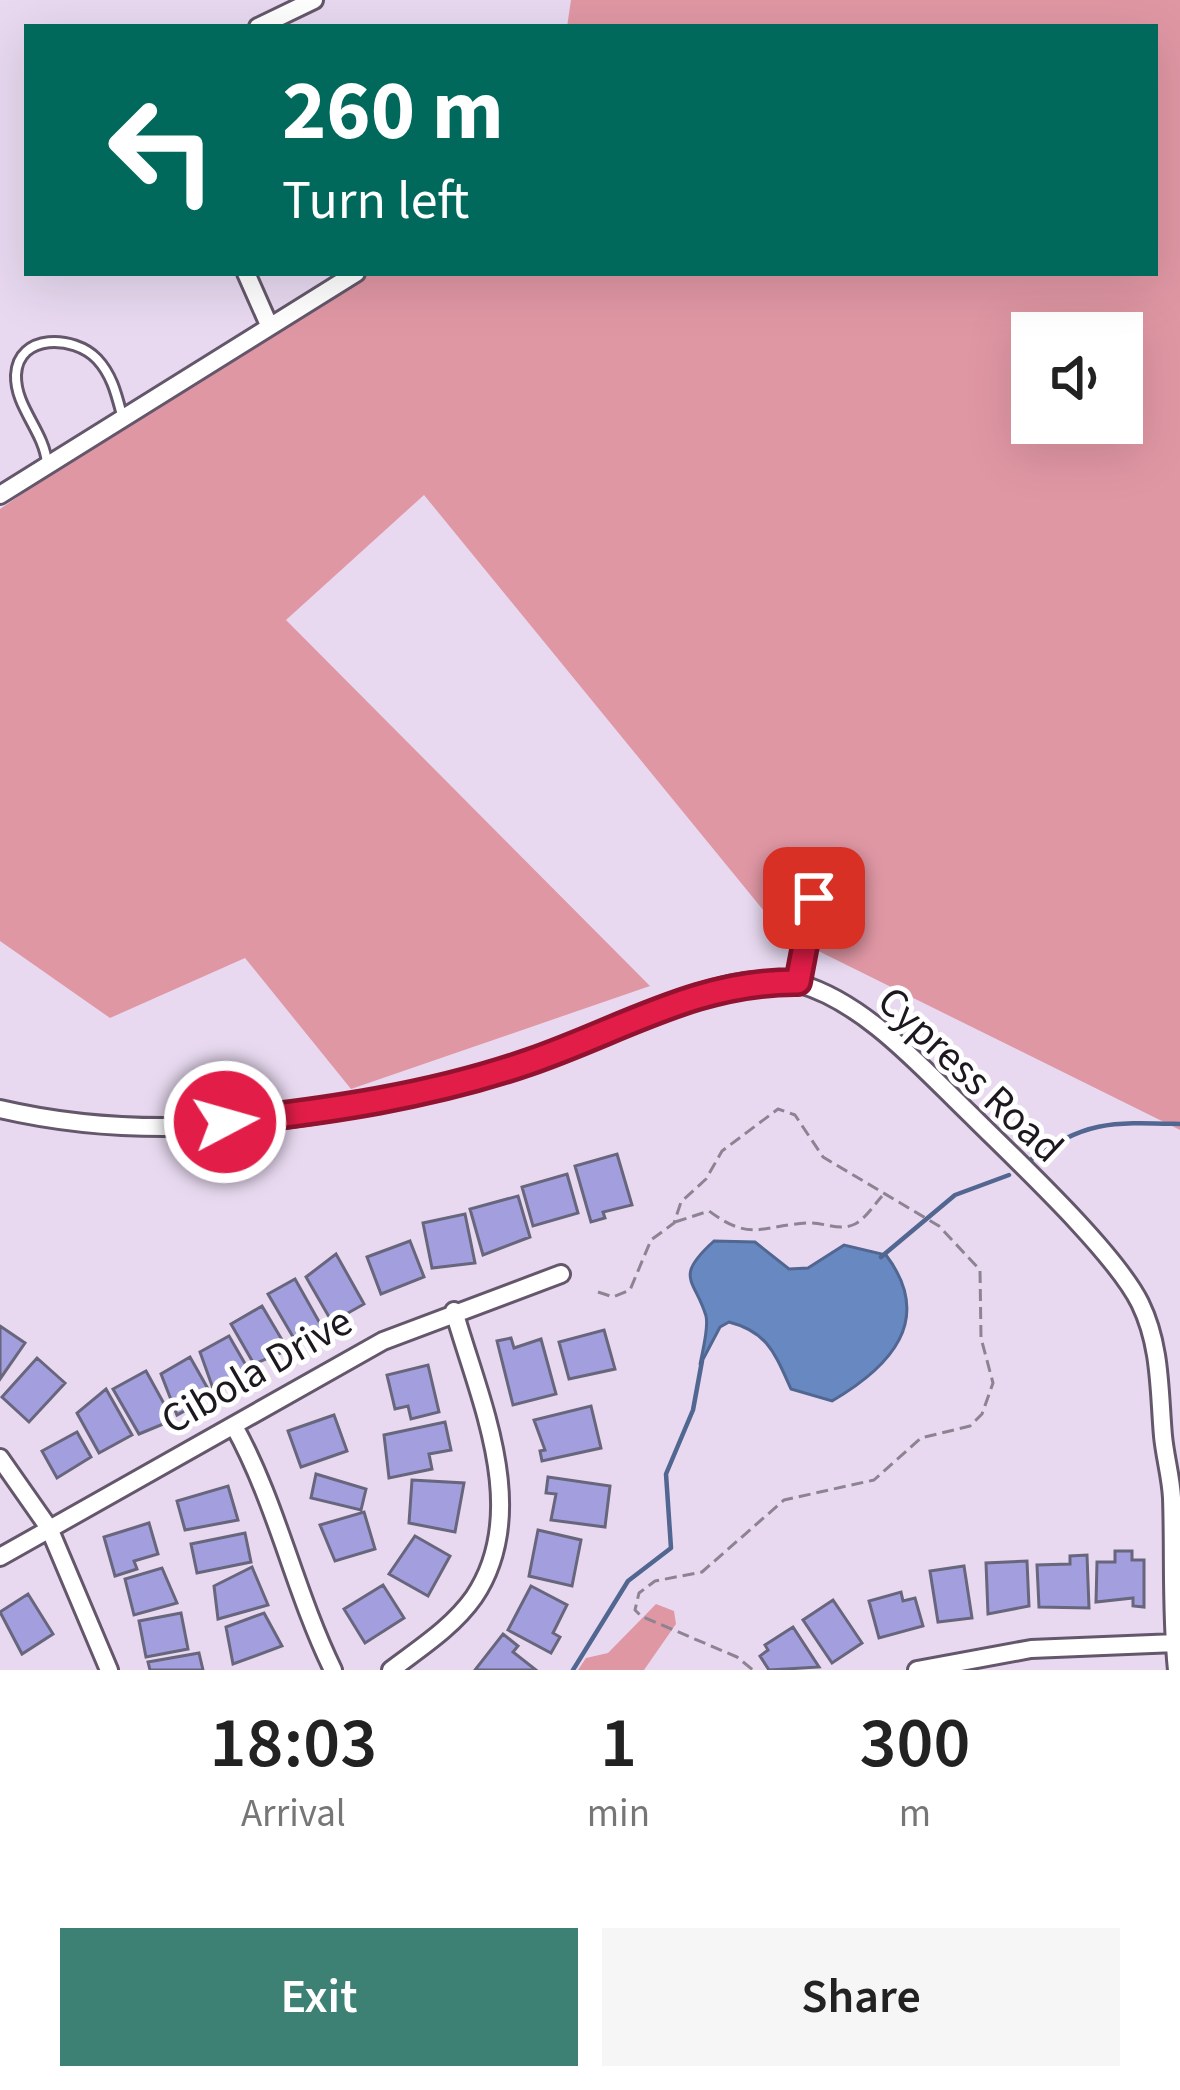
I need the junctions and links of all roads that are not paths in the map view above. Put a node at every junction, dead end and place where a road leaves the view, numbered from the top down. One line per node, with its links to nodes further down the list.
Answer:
1 (314, 0): 2 (street)
2 (264, 24)
3 (247, 276): 5 (street)
4 (351, 276): 5 (street)
5 (269, 325): 6 (street)
6 (124, 420): 7 (street); 7 (lane)
7 (48, 466): 8 (street)
8 (0, 495)
9 (814, 898): 10 (street)
10 (798, 982): 11 (street); 18 (street, Cypress Road)
11 (0, 1109)
12 (561, 1274): 13 (street, Cibola Drive)
13 (454, 1311): 14 (street, Cibola Drive); 22 (street)
14 (234, 1426): 16 (street, Cibola Drive); 21 (street)
15 (0, 1458): 16 (street)
16 (49, 1528): 17 (street, Cibola Drive); 20 (street)
17 (0, 1557)
18 (1175, 1643): 19 (street); 24 (street, Cypress Road)
19 (965, 1664): 23 (street)
20 (109, 1670)
21 (333, 1670)
22 (391, 1670)
23 (917, 1670)
24 (1177, 1670)

